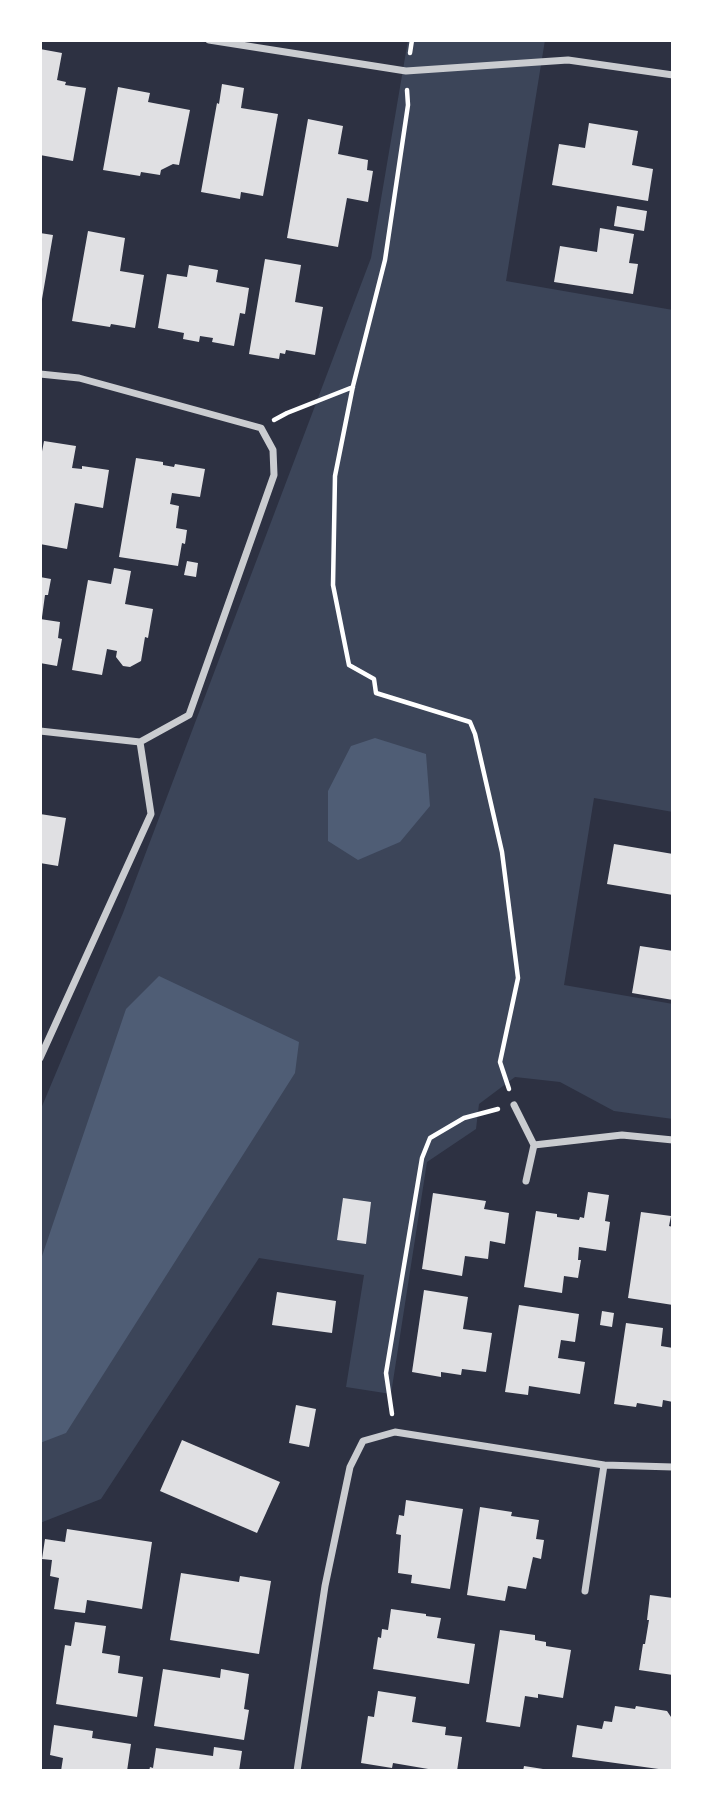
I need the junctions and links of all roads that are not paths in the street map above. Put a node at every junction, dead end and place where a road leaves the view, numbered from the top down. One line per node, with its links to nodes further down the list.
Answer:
1 (209, 40): 2 (street)
2 (673, 75)
3 (40, 374): 5 (street)
4 (40, 731): 5 (street)
5 (140, 742): 6 (street)
6 (40, 1058)
7 (514, 1105): 9 (street)
8 (673, 1140): 9 (street)
9 (534, 1145): 10 (street)
10 (526, 1181)
11 (604, 1465): 12 (street); 13 (street); 14 (street)
12 (673, 1467)
13 (585, 1591)
14 (297, 1771)

